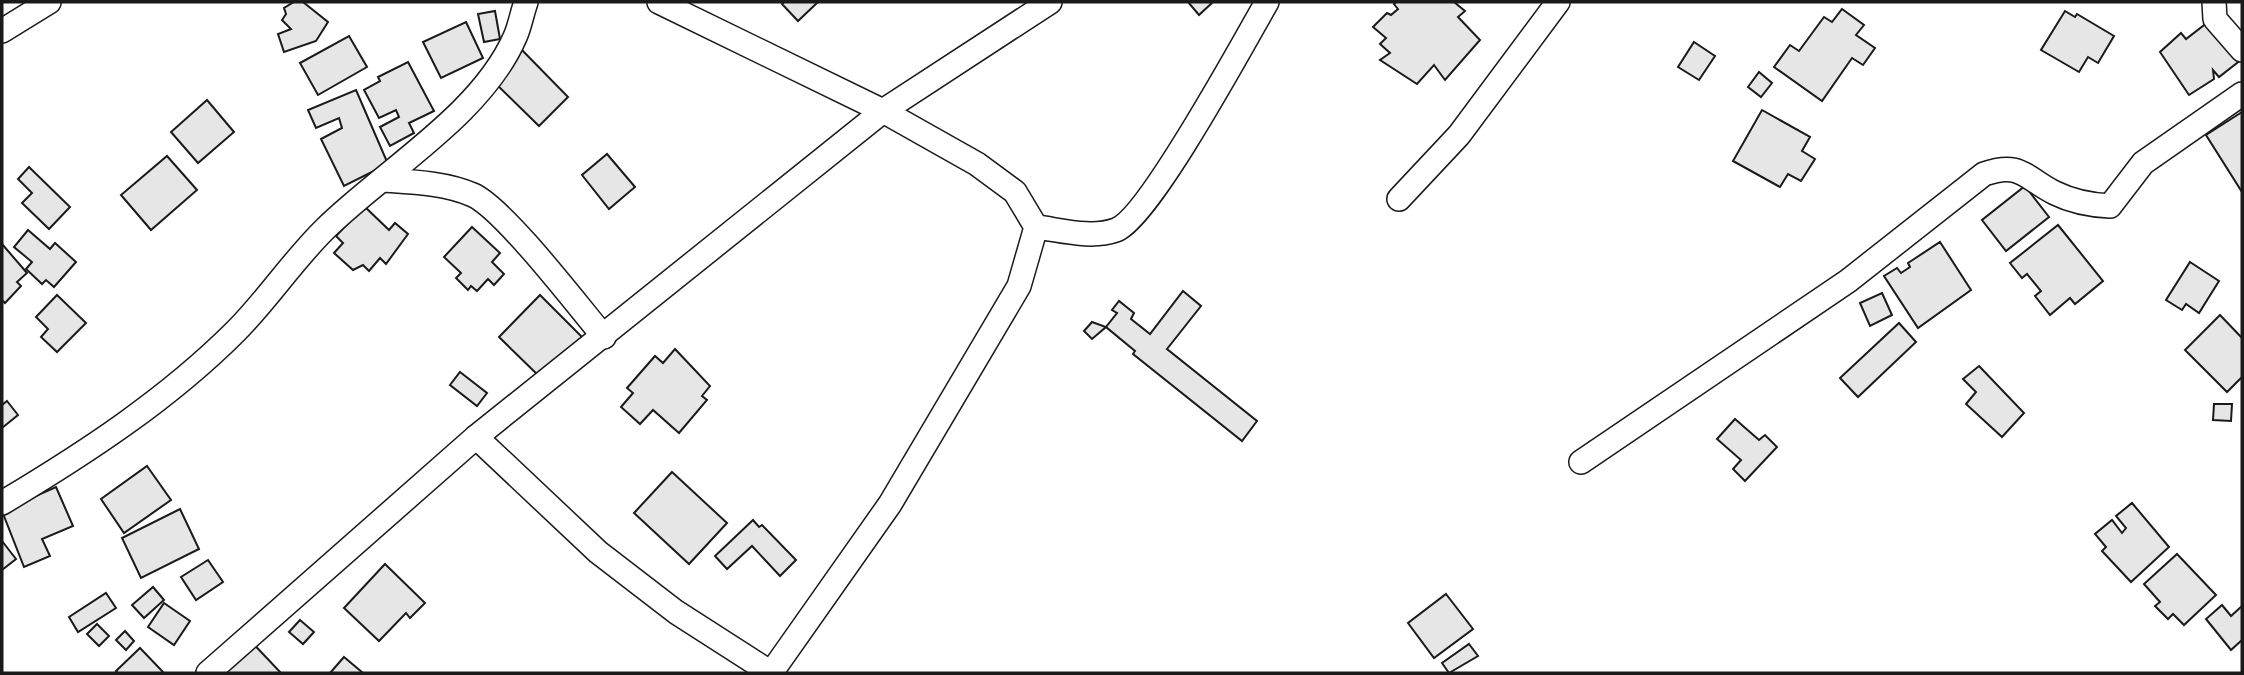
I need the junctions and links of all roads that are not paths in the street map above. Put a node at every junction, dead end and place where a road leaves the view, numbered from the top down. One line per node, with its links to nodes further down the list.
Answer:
1 (50, 2): 8 (street)
2 (526, 2): 12 (street)
3 (660, 2): 11 (street)
4 (1050, 2): 11 (street)
5 (1267, 2): 14 (street)
6 (1558, 2): 13 (street)
7 (2214, 2): 9 (street)
8 (2, 31)
9 (2242, 50)
10 (2242, 94): 17 (street)
11 (883, 111): 14 (street); 15 (street)
12 (383, 180): 15 (street); 18 (street)
13 (1399, 199)
14 (1036, 227): 20 (street)
15 (604, 337): 16 (street)
16 (476, 437): 19 (street); 20 (street)
17 (1581, 462)
18 (2, 503)
19 (208, 673)
20 (771, 673)

